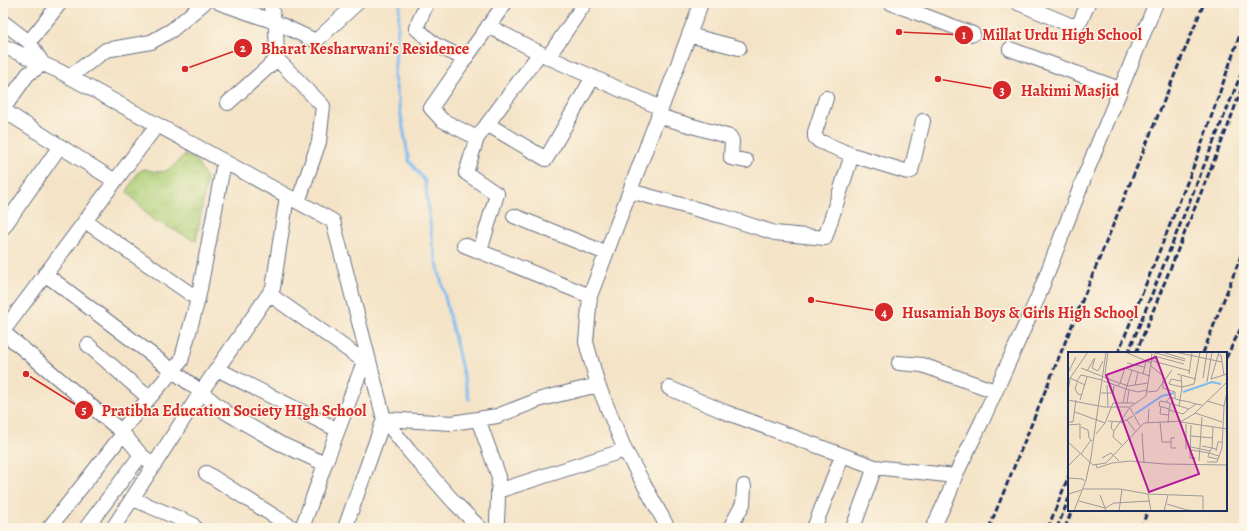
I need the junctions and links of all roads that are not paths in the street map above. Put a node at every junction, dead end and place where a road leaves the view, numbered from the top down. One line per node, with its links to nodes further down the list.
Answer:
1 (60, 3): 20 (street)
2 (204, 3): 28 (street)
3 (220, 3): 16 (street)
4 (270, 3): 16 (street)
5 (357, 3): 16 (street)
6 (427, 3): 26 (street)
7 (505, 3): 17 (street)
8 (585, 3): 24 (street)
9 (700, 3): 19 (street)
10 (891, 3): 18 (street)
11 (1018, 3): 14 (street)
12 (1088, 3): 14 (street)
13 (1156, 3): 30 (street)
14 (1041, 7)
15 (3, 22): 20 (street)
16 (275, 22): 25 (street)
17 (488, 26): 24 (street); 26 (street)
18 (973, 34)
19 (689, 35): 22 (street); 34 (street)
20 (30, 42): 27 (street)
21 (3, 46): 27 (street)
22 (739, 48)
23 (1010, 49): 30 (street)
24 (544, 55): 29 (street); 36 (street)
25 (277, 59): 32 (street); 45 (street)
26 (465, 59): 38 (street)
27 (43, 64): 28 (street); 33 (street)
28 (69, 77): 37 (street)
29 (593, 77): 34 (street); 36 (street)
30 (1120, 89): 64 (street)
31 (826, 98): 40 (street)
32 (228, 103)
33 (5, 104): 39 (street)
34 (660, 112): 41 (street); 44 (street)
35 (923, 121): 40 (street)
36 (487, 124): 38 (street)
37 (157, 125): 42 (street); 43 (street)
38 (477, 138): 50 (street)
39 (60, 146): 43 (street); 48 (street)
40 (852, 155): 44 (street)
41 (746, 161)
42 (224, 162): 45 (street); 55 (street)
43 (115, 181): 47 (street)
44 (630, 191): 51 (street)
45 (292, 199): 53 (street); 58 (street)
46 (514, 216): 51 (street)
47 (85, 220): 52 (street); 55 (street)
48 (3, 228)
49 (464, 244): 50 (street)
50 (480, 251): 54 (street)
51 (606, 253): 54 (street)
52 (45, 274): 56 (street); 61 (street)
53 (269, 294): 58 (street); 60 (street)
54 (590, 296): 62 (street)
55 (198, 299): 61 (street)
56 (3, 331): 70 (street)
57 (88, 345): 66 (street)
58 (366, 358): 67 (street); 69 (street)
59 (899, 363): 64 (street)
60 (217, 369): 65 (street); 69 (street)
61 (173, 371): 65 (street); 66 (street)
62 (598, 385): 68 (street); 71 (street)
63 (668, 388): 73 (street)
64 (995, 391): 78 (street)
65 (201, 392): 74 (street); 75 (street)
66 (149, 398): 70 (street)
67 (384, 419): 68 (street); 88 (street); 89 (street)
68 (478, 419): 80 (street)
69 (338, 430): 74 (street)
70 (122, 433): 72 (street); 82 (street)
71 (625, 450): 80 (street); 91 (street)
72 (141, 455): 75 (street); 83 (street)
73 (842, 456): 76 (street); 93 (street)
74 (325, 464): 87 (street)
75 (154, 465): 81 (street)
76 (875, 467): 78 (street); 94 (street)
77 (206, 473): 86 (street)
78 (955, 476): 95 (street)
79 (744, 486): 92 (street)
80 (498, 491): 90 (street)
81 (133, 499): 84 (street); 85 (street)
82 (49, 528)
83 (86, 528)
84 (113, 528)
85 (195, 528)
86 (293, 528)
87 (302, 528)
88 (344, 528)
89 (480, 528)
90 (498, 528)
91 (668, 528)
92 (730, 528)
93 (814, 528)
94 (853, 528)
95 (933, 528)

